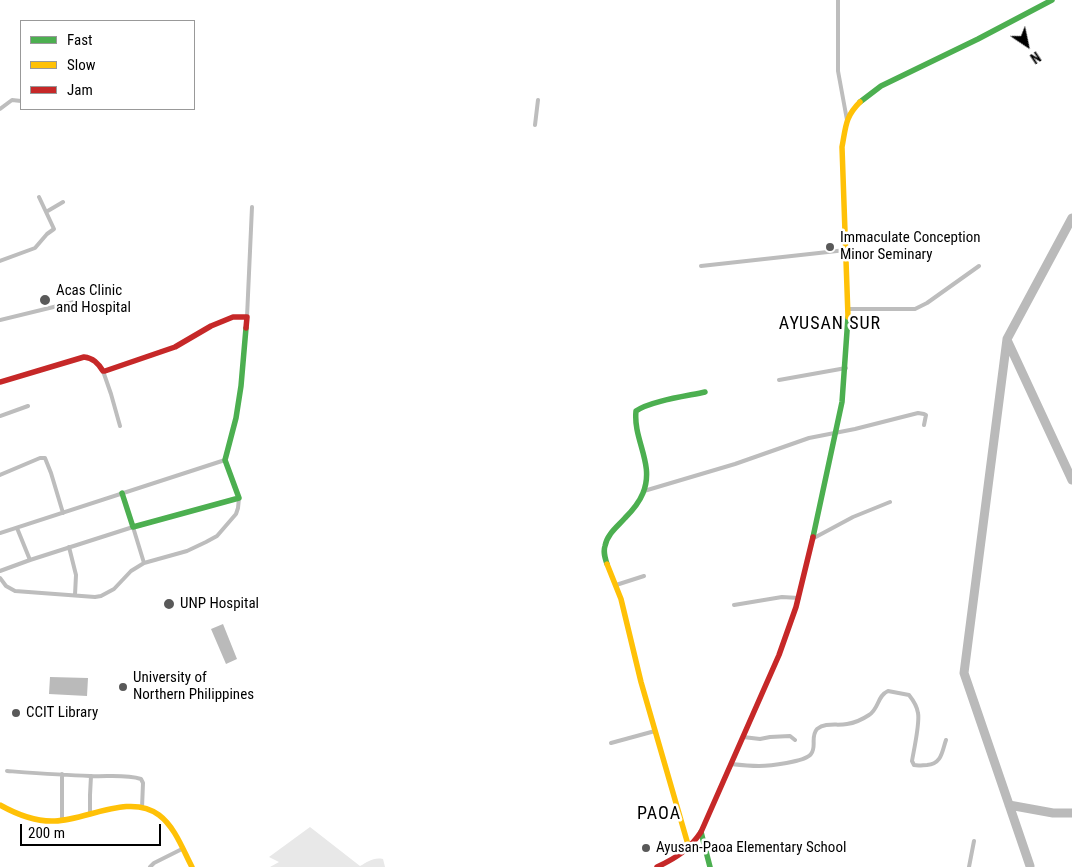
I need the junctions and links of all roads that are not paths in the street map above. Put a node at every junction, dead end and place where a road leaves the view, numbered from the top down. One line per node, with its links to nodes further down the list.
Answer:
1 (838, 0): 6 (street)
2 (1052, 0): 6 (street)
3 (538, 100): 7 (street)
4 (20, 101): 5 (street)
5 (0, 109)
6 (847, 120): 12 (street)
7 (535, 125)
8 (39, 197): 11 (street)
9 (63, 202): 11 (street)
10 (252, 207): 18 (street)
11 (46, 212): 13 (street)
12 (846, 250): 14 (street); 17 (street)
13 (0, 261)
14 (701, 266)
15 (979, 266): 17 (street)
16 (74, 302): 19 (street)
17 (849, 309): 20 (street)
18 (247, 318): 21 (street); 30 (street)
19 (0, 320)
20 (846, 368): 22 (street); 29 (street)
21 (103, 371): 23 (street); 28 (street)
22 (779, 380)
23 (0, 382)
24 (705, 392): 32 (street)
25 (28, 406): 26 (street)
26 (0, 416)
27 (924, 425): 29 (street)
28 (120, 426)
29 (835, 433): 32 (street); 40 (street)
30 (225, 460): 33 (street); 34 (street)
31 (0, 475): 36 (street)
32 (644, 491): 47 (street)
33 (122, 493): 36 (street); 37 (street)
34 (239, 498): 37 (street); 43 (street)
35 (890, 502): 40 (street)
36 (63, 512): 38 (street)
37 (133, 526): 41 (street); 43 (street)
38 (17, 528): 39 (street); 42 (street)
39 (0, 533)
40 (812, 539): 49 (street)
41 (70, 547): 42 (street); 48 (street)
42 (30, 560): 44 (street)
43 (144, 563): 48 (street)
44 (0, 571)
45 (644, 576): 47 (street)
46 (0, 578): 48 (street)
47 (616, 585): 51 (street)
48 (75, 595)
49 (799, 598): 50 (street); 52 (street)
50 (734, 605)
51 (655, 732): 55 (street); 66 (street)
52 (743, 737): 53 (street); 56 (street)
53 (795, 740)
54 (946, 740): 56 (street)
55 (611, 743)
56 (731, 764): 64 (street)
57 (7, 771): 58 (street)
58 (62, 774): 59 (street); 63 (street)
59 (91, 776): 61 (street); 62 (street)
60 (0, 805): 63 (street)
61 (142, 808): 62 (street); 67 (street)
62 (90, 814): 63 (street)
63 (62, 820)
64 (700, 832): 66 (street); 71 (street)
65 (974, 841): 72 (street)
66 (689, 848): 70 (street)
67 (182, 849): 68 (street); 69 (street)
68 (150, 867)
69 (192, 867)
70 (657, 867)
71 (710, 867)
72 (969, 867)

